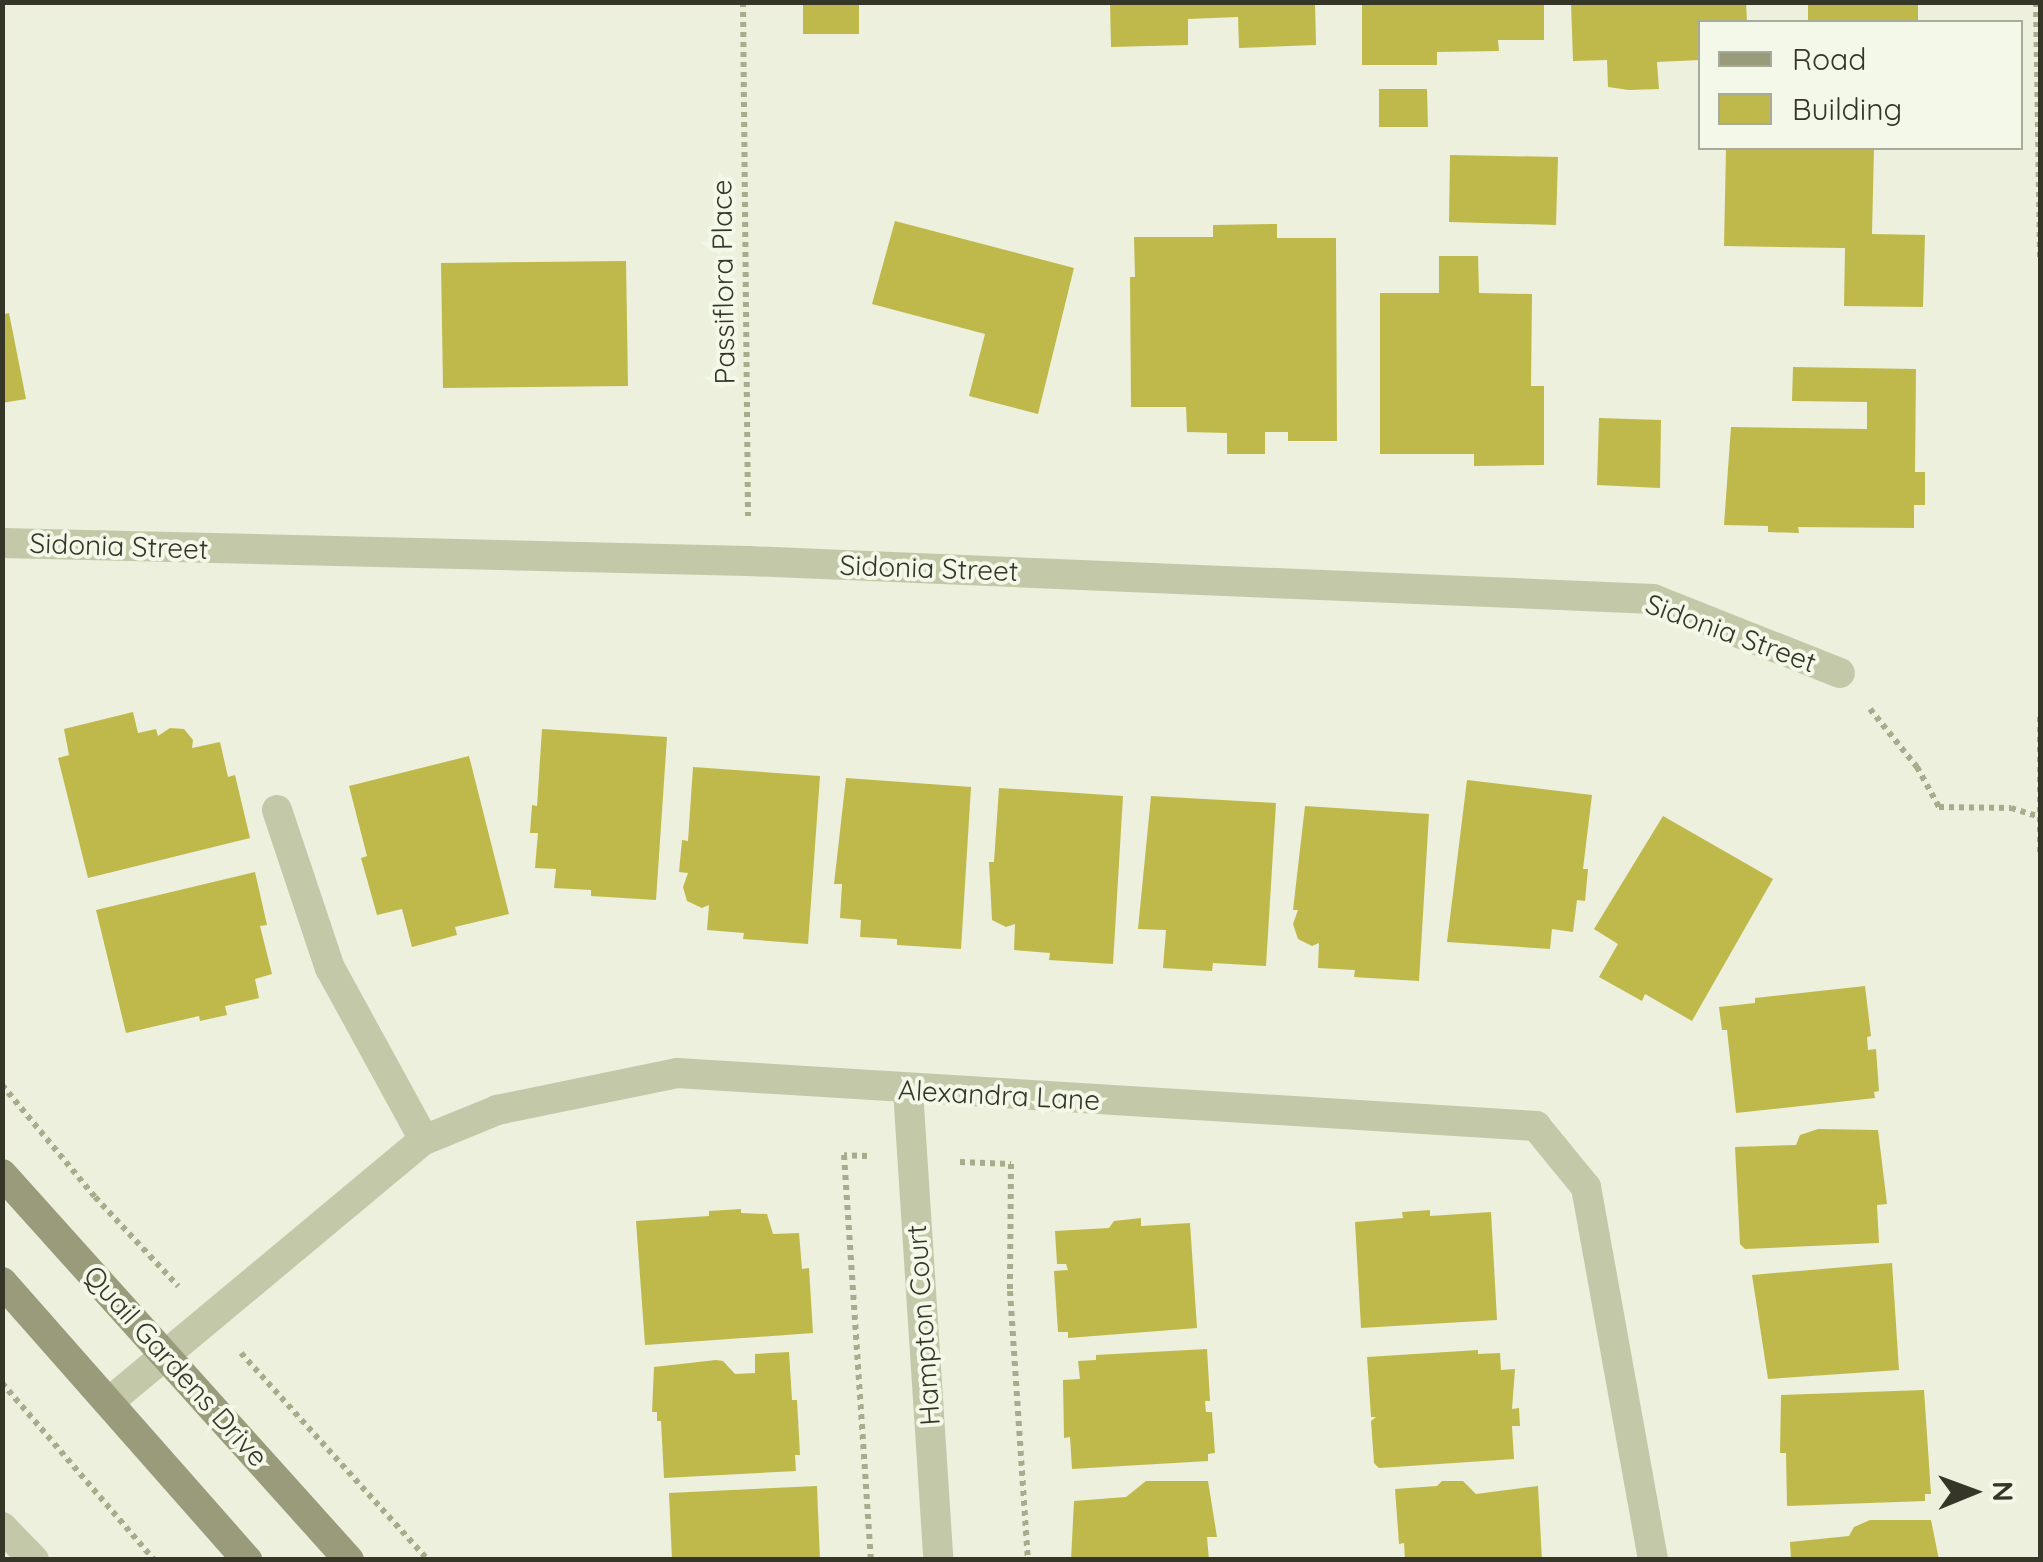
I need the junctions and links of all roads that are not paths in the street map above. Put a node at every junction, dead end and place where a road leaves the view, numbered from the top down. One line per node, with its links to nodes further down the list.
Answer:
1 (2, 543): 2 (street, Sidonia Street)
2 (1840, 674)
3 (278, 810): 5 (street)
4 (908, 1090): 5 (street, Alexandra Lane); 14 (street, Hampton Court); 15 (street, Alexandra Lane)
5 (424, 1140): 8 (street, Alexandra Lane)
6 (2, 1174): 8 (main road, Quail Gardens Drive)
7 (2, 1282): 9 (main road)
8 (166, 1354): 9 (street, Alexandra Lane); 13 (main road, Quail Gardens Drive)
9 (108, 1402): 12 (main road)
10 (2, 1527): 11 (street)
11 (34, 1560)
12 (248, 1560)
13 (349, 1560)
14 (938, 1560)
15 (1653, 1560)

